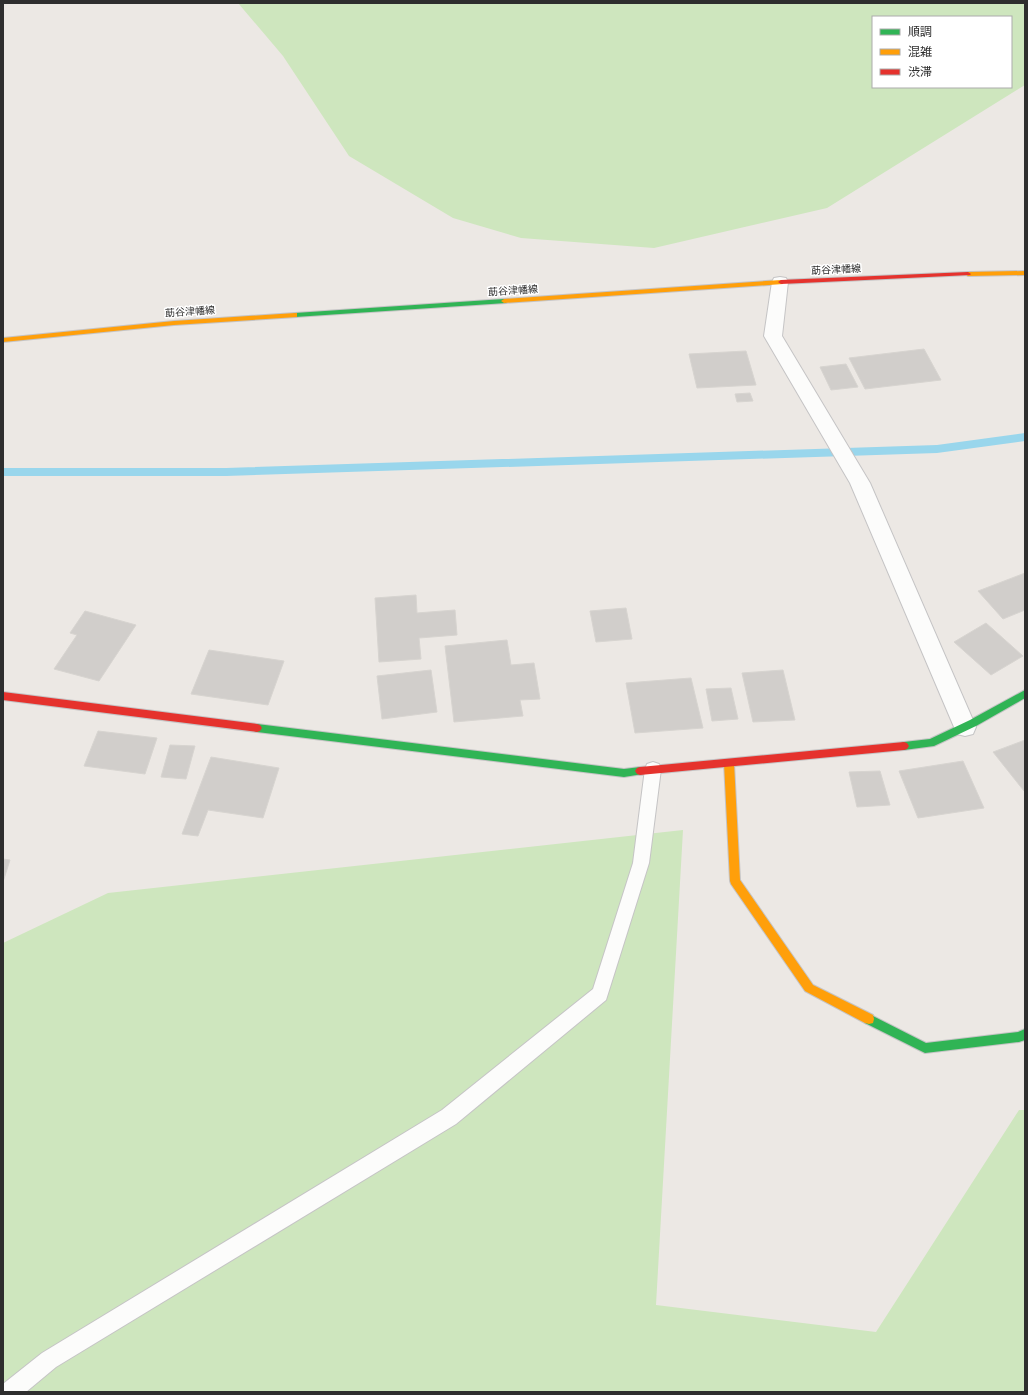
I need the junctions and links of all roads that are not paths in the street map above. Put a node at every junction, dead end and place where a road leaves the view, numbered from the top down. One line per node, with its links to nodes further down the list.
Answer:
1 (1025, 273): 2 (street, 莇谷津幡線)
2 (780, 282): 3 (street, 莇谷津幡線); 6 (street)
3 (3, 340)
4 (1025, 694): 6 (street)
5 (3, 696): 8 (street)
6 (964, 727): 7 (street)
7 (729, 763): 8 (street); 9 (street)
8 (653, 769): 10 (lane)
9 (1025, 1034)
10 (10, 1392)

